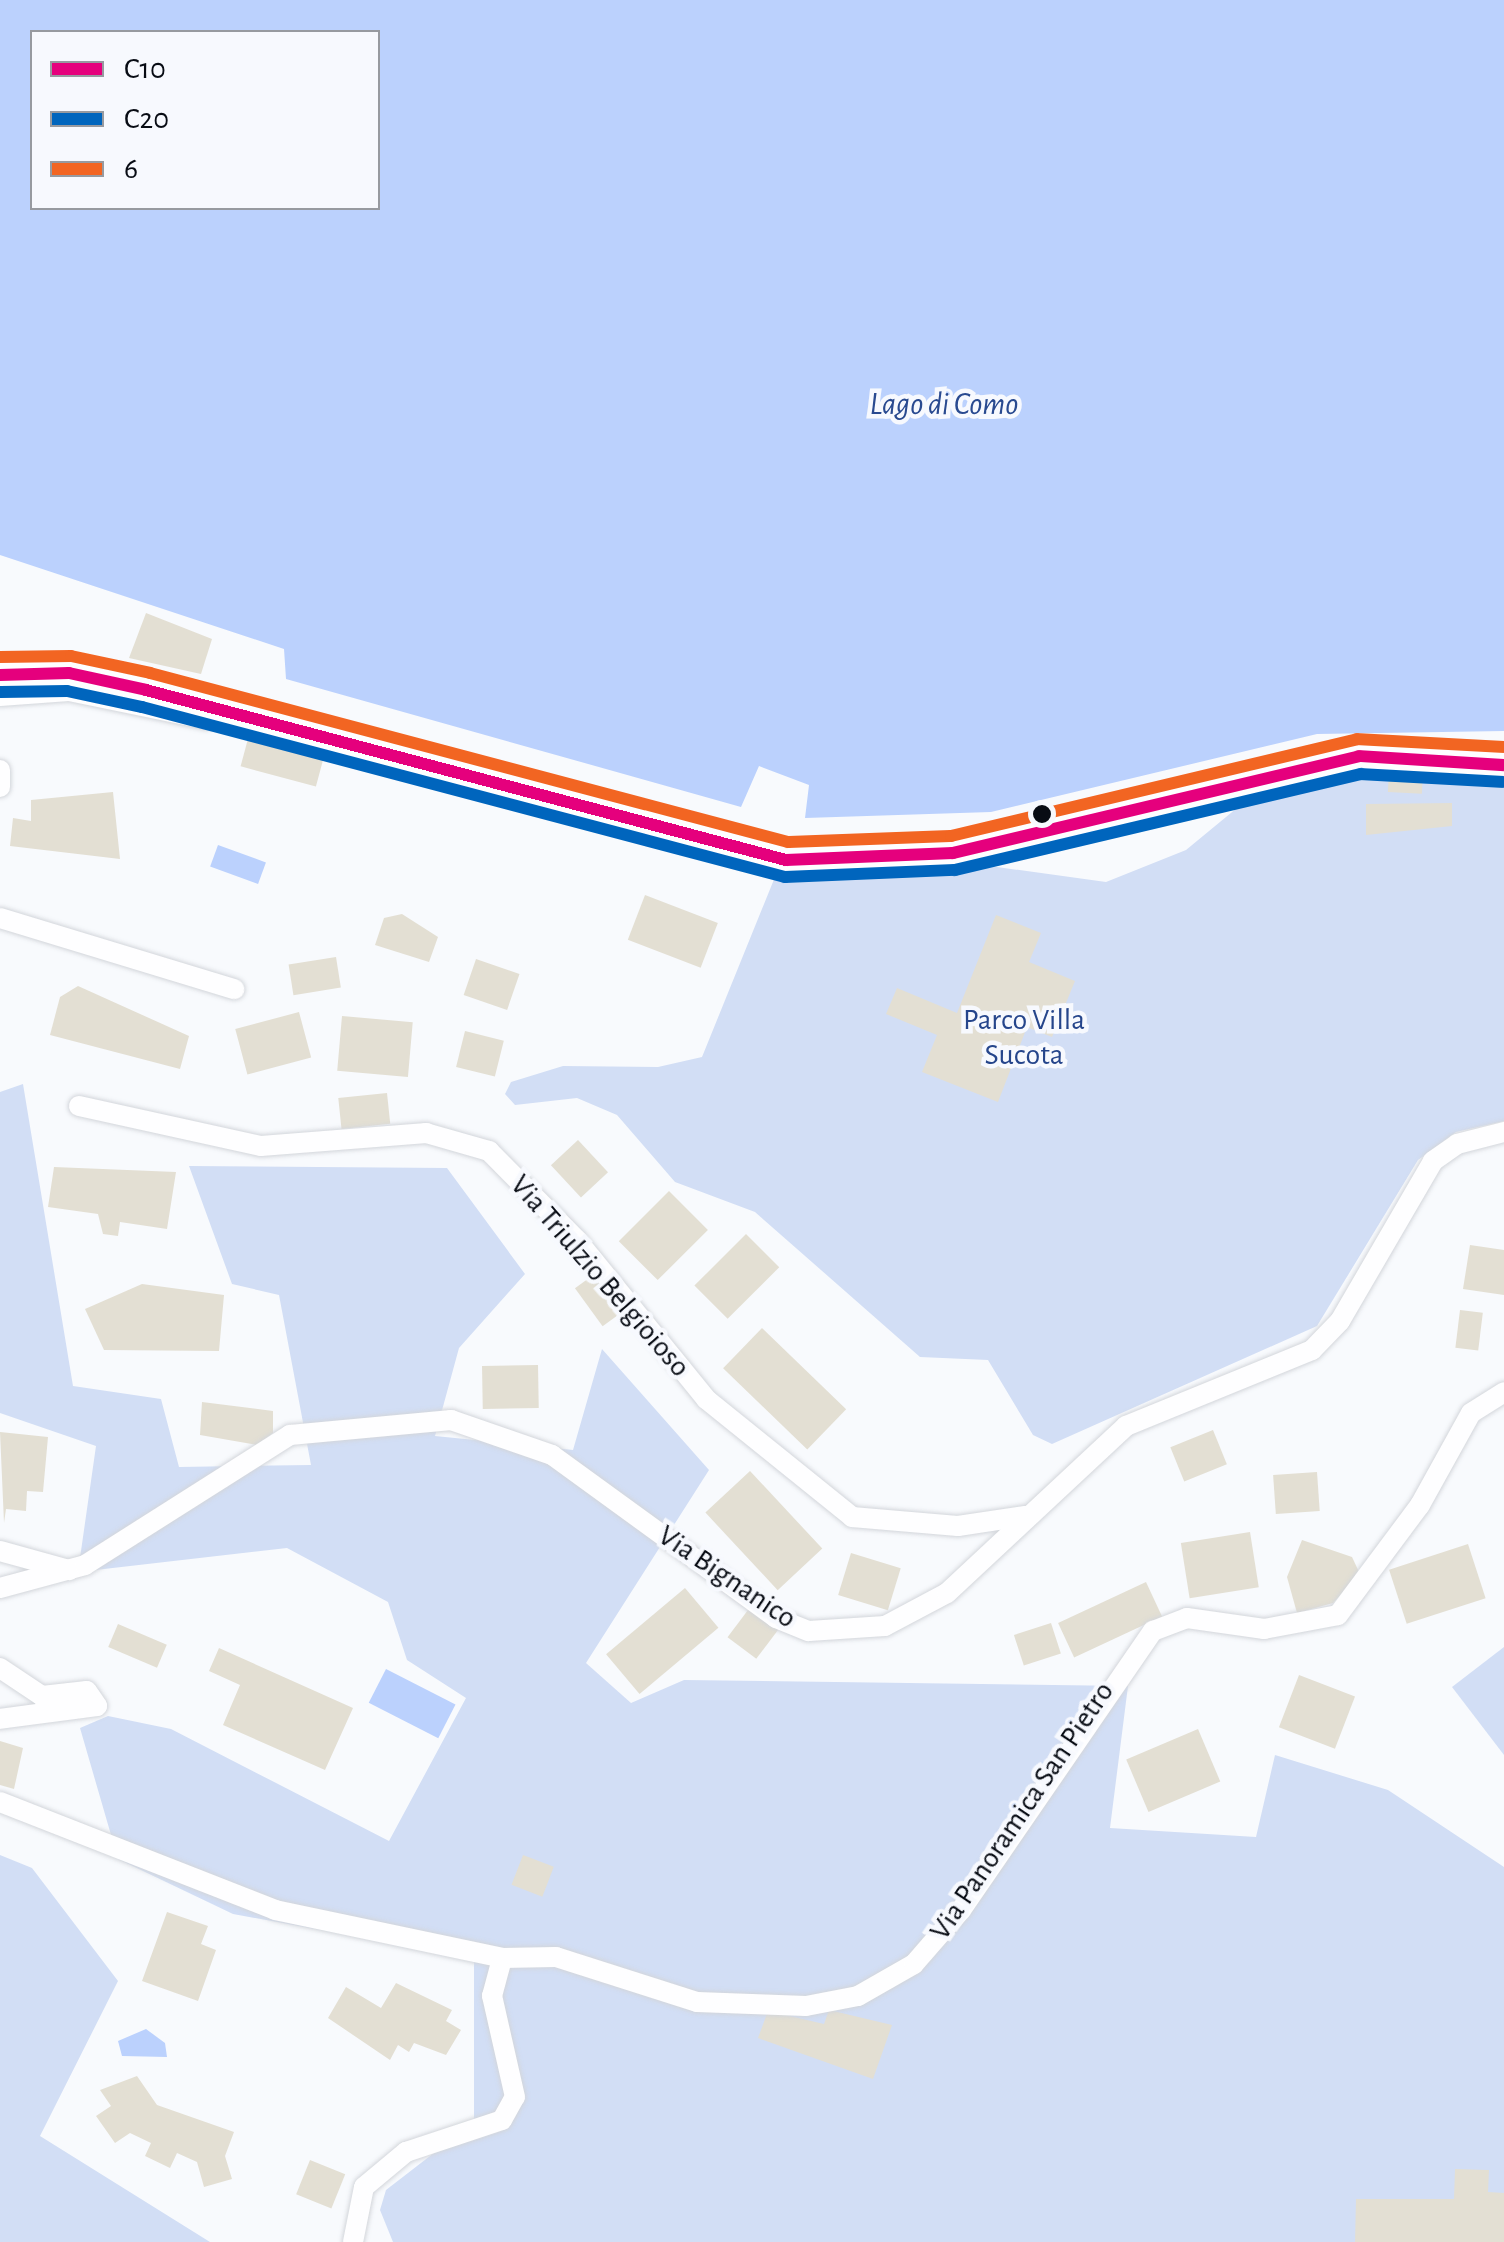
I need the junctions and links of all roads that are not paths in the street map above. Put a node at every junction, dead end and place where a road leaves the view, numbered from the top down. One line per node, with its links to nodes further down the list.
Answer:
1 (0, 674): 3 (main road)
2 (0, 696): 3 (street)
3 (238, 712): 4 (main road)
4 (1504, 764)
5 (0, 770): 6 (street)
6 (0, 786)
7 (0, 918): 8 (street)
8 (234, 989)
9 (79, 1106): 12 (street, Via Triulzio Belgioioso)
10 (1504, 1132): 12 (street, Via Bignanico)
11 (1504, 1392): 19 (street, Via Panoramica San Pietro)
12 (1025, 1516): 14 (street, Via Bignanico)
13 (0, 1551): 14 (street)
14 (71, 1570): 15 (street, Via Bignanico)
15 (0, 1588)
16 (0, 1668): 17 (street)
17 (0, 1720)
18 (0, 1802): 19 (street)
19 (502, 1958): 20 (street)
20 (353, 2242)

